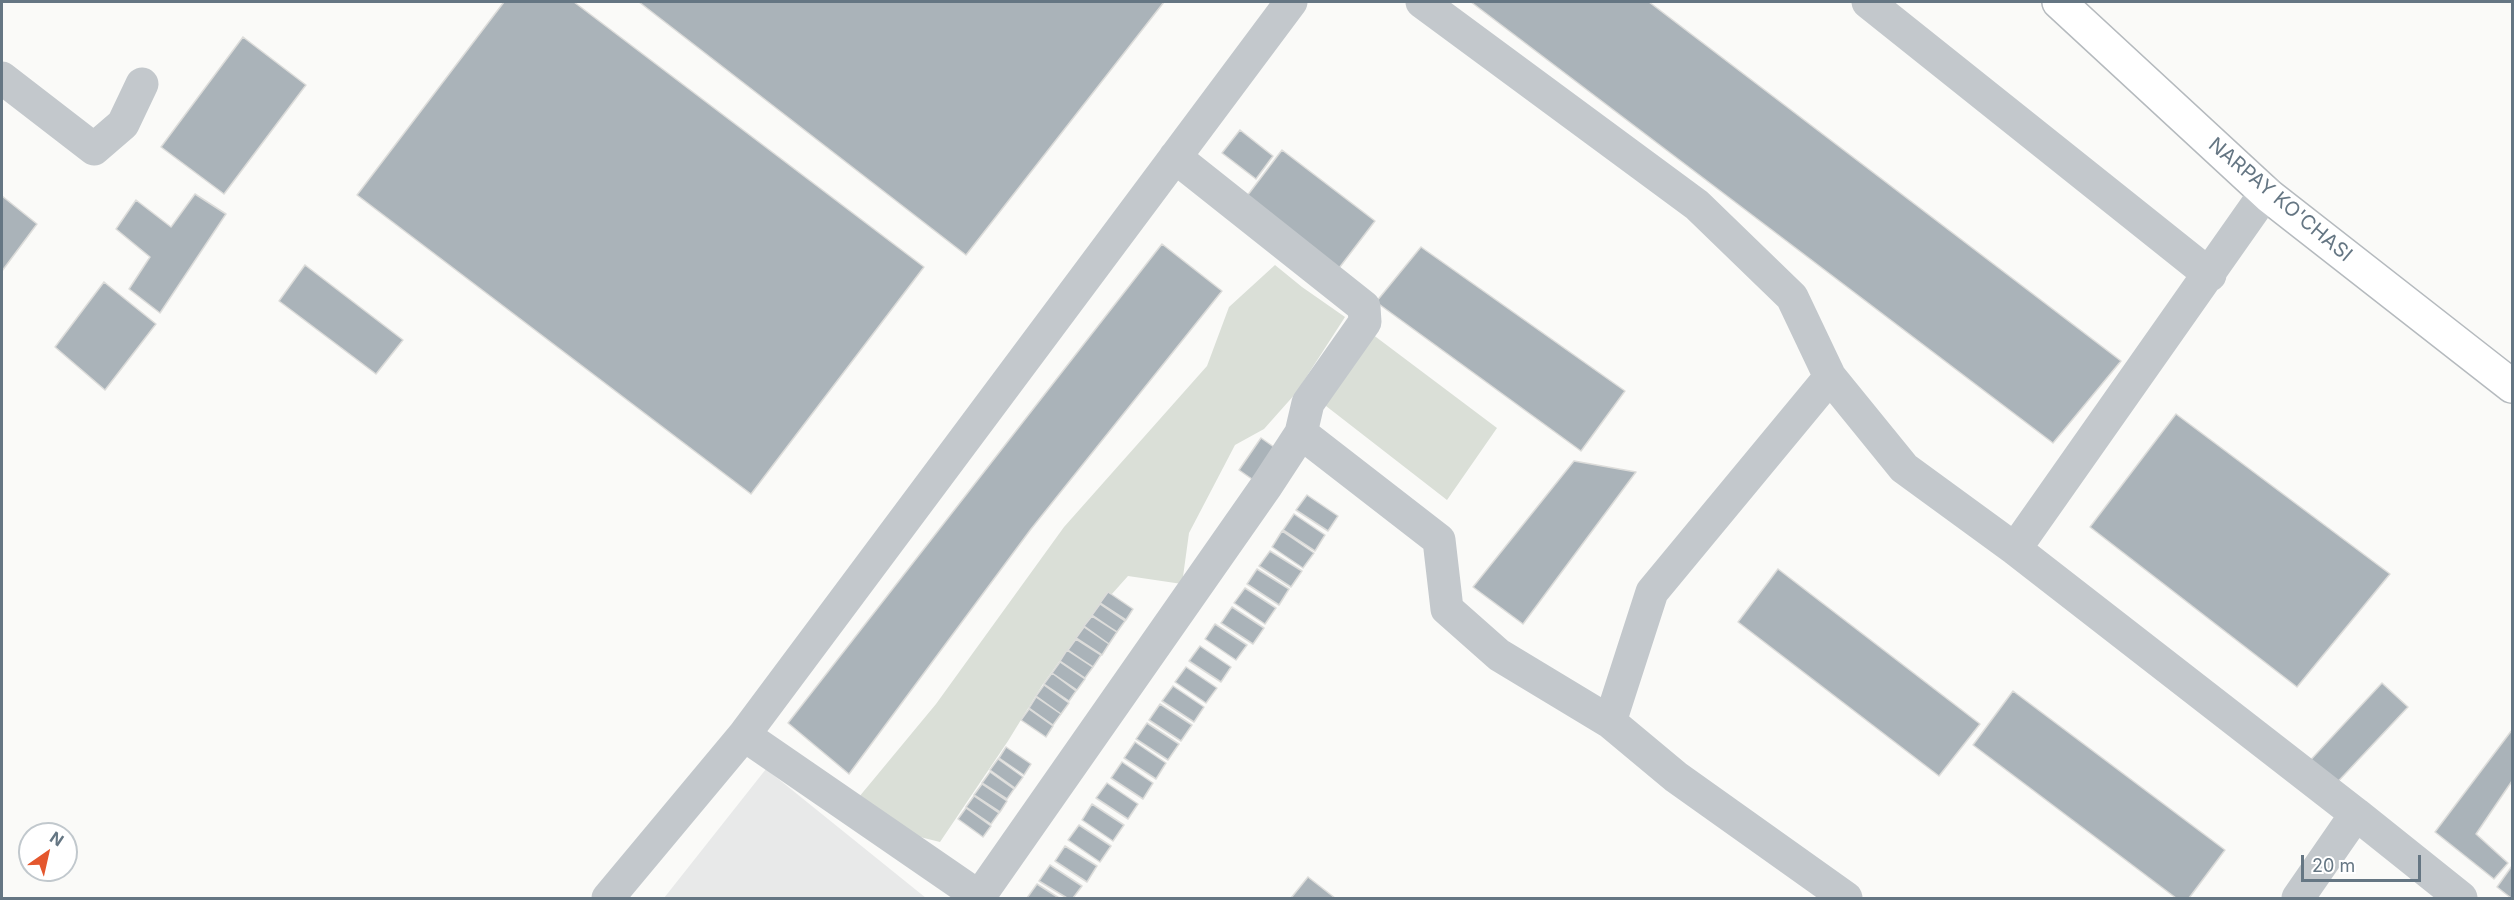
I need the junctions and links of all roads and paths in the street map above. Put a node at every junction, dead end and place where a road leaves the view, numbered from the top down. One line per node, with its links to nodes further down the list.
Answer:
1 (1291, 2): 7 (lane)
2 (1422, 2): 10 (lane)
3 (1868, 2): 9 (lane)
4 (2058, 2): 8 (main road, NARPAY KO'CHASI)
5 (2, 78): 6 (lane)
6 (142, 84)
7 (1175, 157): 12 (lane); 15 (lane)
8 (2266, 192): 9 (lane); 11 (main road, NARPAY KO'CHASI)
9 (2210, 275): 13 (lane)
10 (1830, 377): 13 (lane); 14 (lane)
11 (2512, 386)
12 (1301, 433): 14 (lane); 18 (lane)
13 (2015, 549): 16 (lane)
14 (1610, 722): 19 (lane)
15 (744, 735): 17 (lane); 18 (lane)
16 (2356, 814): 20 (lane); 21 (lane)
17 (608, 898)
18 (980, 898)
19 (1846, 898)
20 (2298, 898)
21 (2461, 898)

